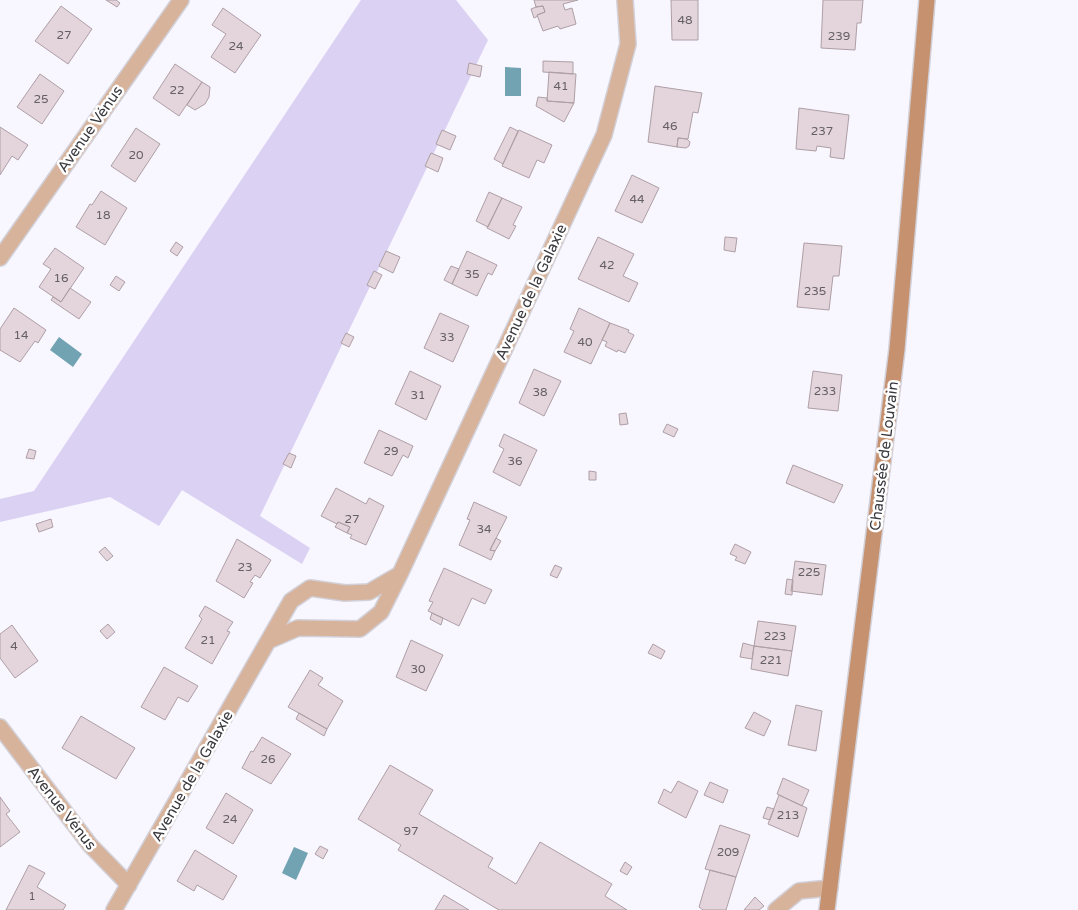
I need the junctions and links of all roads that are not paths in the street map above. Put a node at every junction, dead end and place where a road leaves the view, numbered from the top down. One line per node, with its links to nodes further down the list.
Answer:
1 (181, 0): 4 (street, Avenue Vénus)
2 (625, 0): 5 (street, Avenue de la Galaxie)
3 (927, 0): 9 (main road, Chaussée de Louvain)
4 (0, 258)
5 (400, 574): 6 (street, Avenue de la Galaxie); 6 (street, Avenue de la Galaxie)
6 (268, 641): 8 (street, Avenue de la Galaxie)
7 (0, 726): 8 (street, Avenue Vénus)
8 (130, 885): 10 (street, Avenue de la Galaxie)
9 (830, 888): 11 (street); 12 (main road, Chaussée de Louvain)
10 (114, 910)
11 (776, 910)
12 (827, 910)

